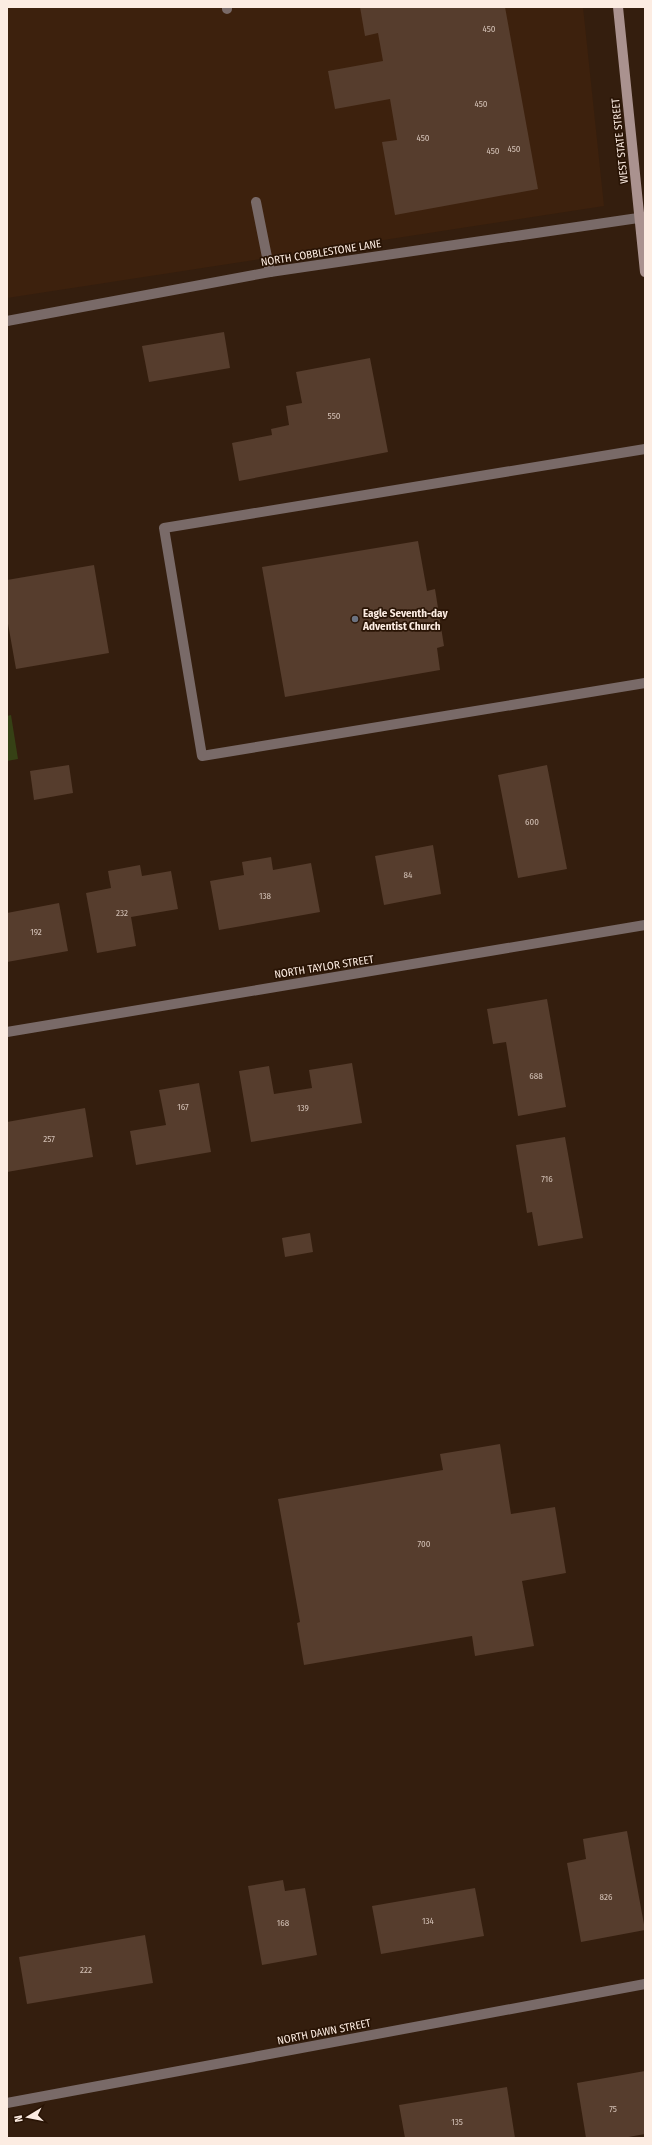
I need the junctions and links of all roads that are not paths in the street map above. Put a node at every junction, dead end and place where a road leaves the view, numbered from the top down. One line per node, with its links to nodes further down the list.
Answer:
1 (618, 7): 3 (main road, WEST STATE STREET)
2 (256, 202): 4 (street)
3 (642, 218): 4 (street, NORTH COBBLESTONE LANE); 5 (main road, WEST STATE STREET)
4 (270, 272): 6 (street, NORTH COBBLESTONE LANE)
5 (645, 272)
6 (7, 321)
7 (645, 449): 8 (street)
8 (645, 683)
9 (645, 925): 10 (street, NORTH TAYLOR STREET)
10 (7, 1032)
11 (645, 1984): 12 (street, NORTH DAWN STREET)
12 (7, 2104)

